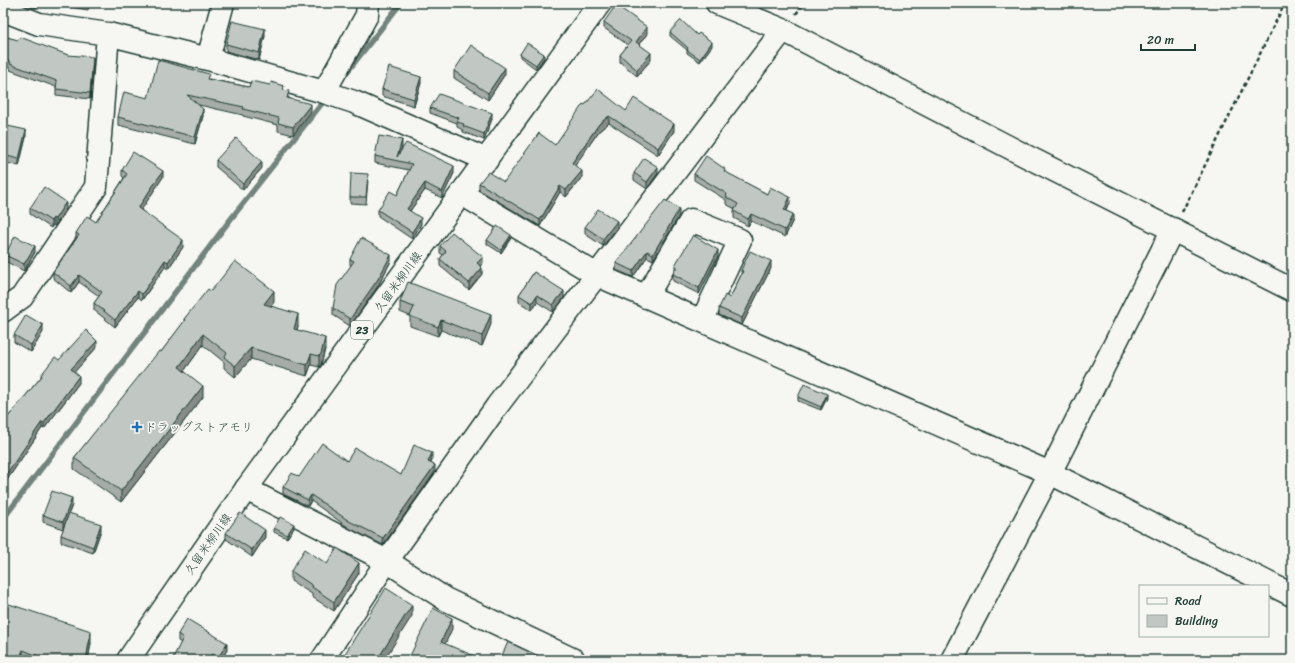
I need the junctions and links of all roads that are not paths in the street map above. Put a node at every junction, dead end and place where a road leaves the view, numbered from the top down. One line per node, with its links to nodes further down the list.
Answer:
1 (223, 3): 8 (street)
2 (368, 3): 9 (street)
3 (600, 3): 10 (street, 久留米柳川線 / 23)
4 (717, 3): 6 (street)
5 (3, 10): 7 (street)
6 (783, 30): 12 (street); 13 (street)
7 (108, 34): 8 (street); 16 (street)
8 (208, 59): 9 (street)
9 (324, 92): 10 (street)
10 (487, 160): 11 (street, 久留米柳川線 / 23)
11 (462, 194): 13 (street); 19 (street, 久留米柳川線 / 23)
12 (1173, 229): 14 (street); 18 (street)
13 (597, 275): 15 (street); 20 (street)
14 (1292, 290)
15 (646, 297): 17 (street); 17 (street)
16 (3, 311)
17 (702, 321): 18 (street)
18 (1050, 473): 21 (street); 25 (street)
19 (246, 489): 20 (street); 22 (street, 久留米柳川線 / 23)
20 (387, 561): 23 (street); 24 (street)
21 (1292, 595)
22 (128, 660)
23 (322, 660)
24 (574, 660)
25 (952, 660)

